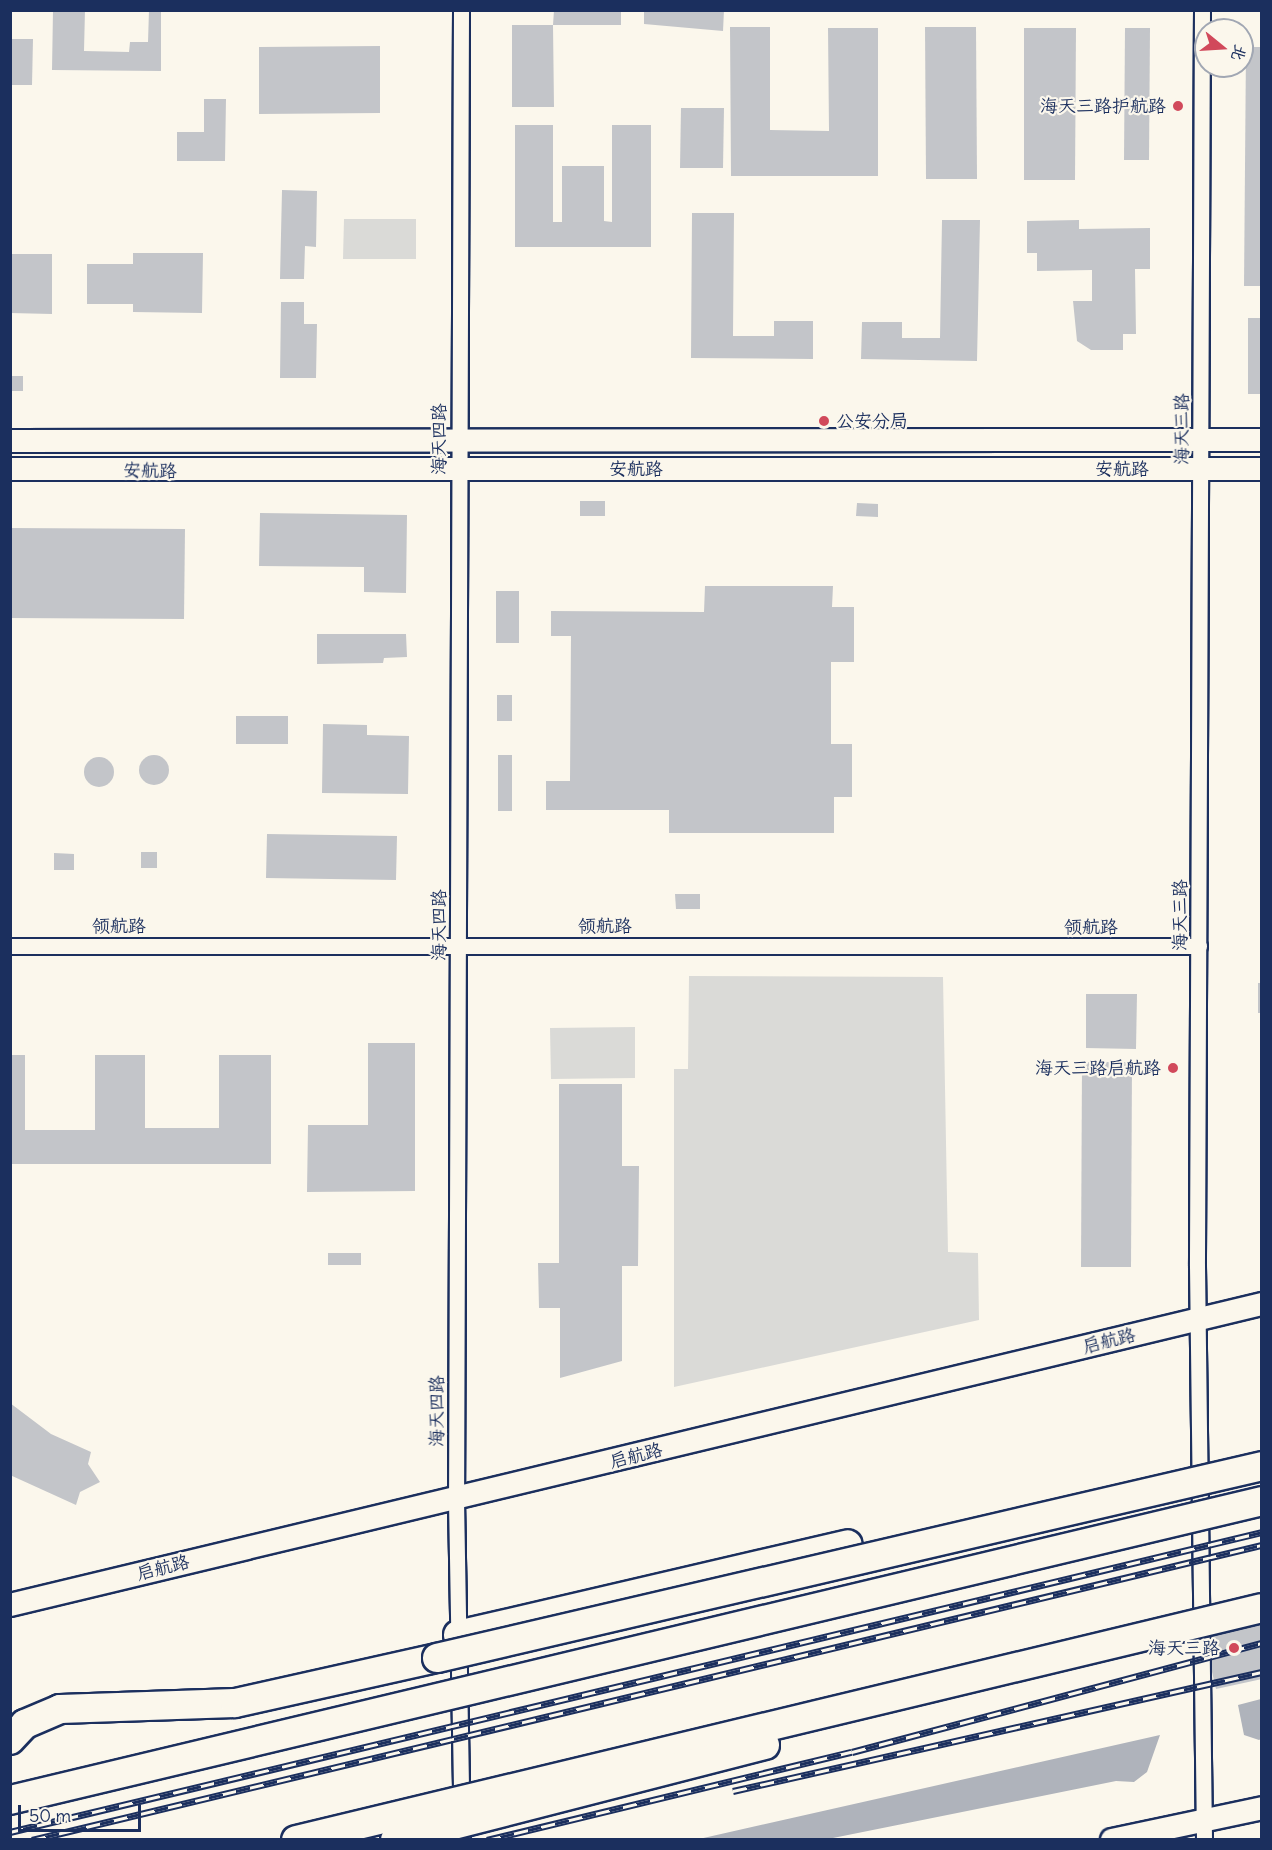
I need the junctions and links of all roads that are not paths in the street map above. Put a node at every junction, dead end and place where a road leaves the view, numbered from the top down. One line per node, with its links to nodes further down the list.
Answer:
1 (461, 10): 6 (street, 海天四路)
2 (1202, 10): 3 (street, 海天三路)
3 (1201, 440): 4 (street, 安航路); 6 (street, 安航路); 8 (street, 海天三路)
4 (1262, 440)
5 (10, 441): 6 (street, 安航路)
6 (458, 441): 10 (street, 海天四路)
7 (10, 469): 10 (street, 安航路)
8 (1201, 469): 9 (street, 安航路); 10 (street, 安航路); 13 (street, 海天三路)
9 (1262, 469)
10 (458, 470): 11 (street, 海天四路)
11 (458, 945): 12 (street, 领航路); 13 (street, 领航路); 18 (street, 海天四路)
12 (10, 946)
13 (1199, 946): 15 (street, 海天三路)
14 (1262, 1304): 15 (street, 启航路)
15 (1199, 1319): 18 (street, 启航路); 27 (street, 海天三路)
16 (1262, 1466): 17 (highway, bridge)
17 (1130, 1495): 22 (highway); 24 (highway, bridge)
18 (456, 1500): 20 (street, 启航路); 22 (street, 海天四路)
19 (1262, 1501): 25 (highway, bridge)
20 (10, 1605)
21 (1262, 1608): 23 (highway, bridge)
22 (458, 1635): 30 (street, 海天四路)
23 (900, 1695): 28 (highway, bridge); 29 (highway, bridge)
24 (10, 1740)
25 (10, 1800)
26 (1262, 1808): 27 (street)
27 (1204, 1830): 31 (street)
28 (296, 1839)
29 (395, 1839)
30 (462, 1839)
31 (1112, 1839)

